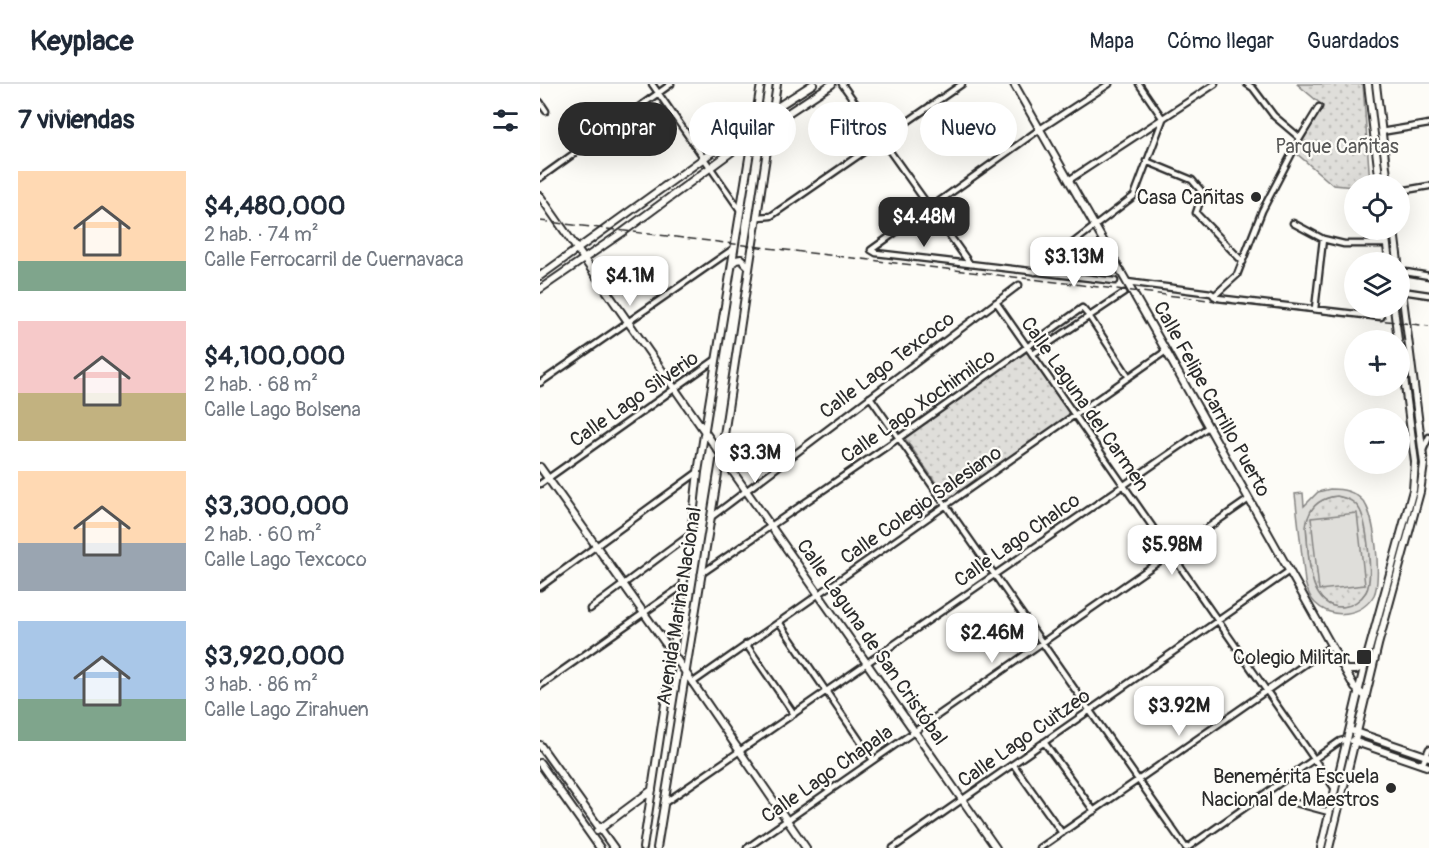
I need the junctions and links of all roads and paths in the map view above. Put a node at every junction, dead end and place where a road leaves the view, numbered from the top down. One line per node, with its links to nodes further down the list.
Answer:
1 (652, 84): 16 (street)
2 (671, 84): 16 (street)
3 (761, 84): 18 (main road, Avenida Marina Nacional)
4 (777, 84): 19 (main road, Avenida Marina Nacional)
5 (813, 84): 20 (main road)
6 (832, 84): 22 (main road)
7 (842, 84): 21 (street)
8 (962, 84): 26 (street)
9 (1014, 84): 28 (main road, Calle Felipe Carrillo Puerto)
10 (1109, 84): 28 (street)
11 (1139, 84): 25 (street)
12 (1215, 84): 25 (street)
13 (1247, 84): 30 (street)
14 (1368, 84): 40 (main road)
15 (1376, 84): 29 (main road)
16 (658, 93): 37 (street); 42 (street)
17 (540, 102): 24 (street)
18 (758, 102)
19 (774, 102)
20 (785, 102)
21 (855, 102)
22 (796, 107)
23 (1318, 107): 30 (street)
24 (546, 111)
25 (1163, 119): 38 (street); 43 (street)
26 (908, 122)
27 (1429, 124): 29 (street)
28 (1040, 129): 43 (main road, Calle Felipe Carrillo Puerto); 47 (street)
29 (1381, 132): 41 (main road)
30 (1300, 138): 60 (street)
31 (708, 156): 37 (main road)
32 (725, 156): 39 (main road)
33 (749, 156): 48 (main road, Avenida Marina Nacional)
34 (766, 156): 49 (main road, Avenida Marina Nacional)
35 (859, 156): 49 (street)
36 (893, 156): 47 (street)
37 (705, 158): 39 (street); 55 (main road)
38 (1146, 161): 51 (street); 60 (street)
39 (711, 166): 48 (street); 59 (main road)
40 (1379, 174)
41 (1387, 174)
42 (540, 177)
43 (1069, 180): 51 (main road, Calle Felipe Carrillo Puerto)
44 (1429, 186): 45 (street)
45 (1410, 189)
46 (540, 196): 55 (main road, Calle Laguna de San Cristóbal)
47 (929, 208): 62 (street); 62 (street)
48 (740, 210): 56 (main road, Avenida Marina Nacional)
49 (758, 217): 58 (main road, Avenida Marina Nacional)
50 (1293, 223): 52 (street)
51 (1095, 226): 64 (street); 69 (main road, Calle Felipe Carrillo Puerto)
52 (1323, 239): 54 (street); 77 (street)
53 (1386, 240): 54 (main road)
54 (1387, 244): 57 (main road)
55 (577, 248): 59 (main road, Calle Laguna de San Cristóbal); 66 (main road)
56 (733, 250): 58 (main road); 61 (main road, Avenida Marina Nacional); 80 (street)
57 (1388, 252)
58 (751, 255): 63 (main road, Avenida Marina Nacional)
59 (584, 258): 71 (main road); 80 (main road, Calle Laguna de San Cristóbal)
60 (1243, 261): 75 (street)
61 (731, 264): 63 (main road); 85 (main road, Avenida Marina Nacional)
62 (970, 264): 64 (street)
63 (749, 267): 97 (main road, Avenida Marina Nacional)
64 (1035, 272): 68 (street)
65 (1410, 274): 67 (street)
66 (540, 276)
67 (1429, 276)
68 (1115, 281)
69 (1127, 282): 75 (street); 82 (main road, Calle Felipe Carrillo Puerto)
70 (1019, 285): 76 (street, Calle Lago Texcoco)
71 (540, 289)
72 (1410, 292): 74 (street)
73 (1124, 293): 79 (street, Calle Lago Xochimilco)
74 (1429, 295)
75 (1214, 296): 77 (street)
76 (996, 302): 81 (street, Calle Laguna del Carmen); 90 (street, Calle Lago Texcoco)
77 (1315, 309): 78 (street)
78 (1344, 313)
79 (1089, 316): 81 (street, Calle Lago Xochimilco); 83 (street, Calle Lago Xochimilco); 86 (street)
80 (629, 322): 87 (street); 88 (main road, Calle Laguna de San Cristóbal)
81 (1028, 347): 83 (street, Calle Laguna del Carmen); 95 (street, Calle Lago Xochimilco)
82 (1166, 351): 86 (street, Calle Colegio Salesiano); 92 (main road, Calle Felipe Carrillo Puerto)
83 (1032, 354): 91 (street, Calle Laguna del Carmen)
84 (1410, 355): 96 (main road)
85 (716, 360): 88 (street, Calle Lago Silverio); 93 (main road, Avenida Marina Nacional)
86 (1129, 377): 91 (street, Calle Colegio Salesiano)
87 (540, 383)
88 (674, 388): 93 (main road, Calle Laguna de San Cristóbal); 100 (street, Calle Lago Silverio)
89 (1406, 396): 104 (main road)
90 (870, 397): 95 (street); 103 (street, Calle Lago Texcoco)
91 (1075, 415): 102 (street, Calle Laguna del Carmen); 107 (street, Calle Colegio Salesiano)
92 (1208, 427): 102 (street, Calle Lago Chalco); 106 (main road, Calle Felipe Carrillo Puerto)
93 (705, 432): 97 (main road, Calle Laguna de San Cristóbal); 99 (main road, Avenida Marina Nacional)
94 (1429, 437): 96 (street)
95 (899, 438): 107 (street); 109 (street, Calle Lago Xochimilco)
96 (1426, 451): 104 (main road)
97 (721, 455): 103 (main road, Calle Laguna de San Cristóbal); 108 (main road, Avenida Marina Nacional)
98 (540, 467): 100 (main road)
99 (698, 472): 110 (main road, Avenida Marina Nacional); 111 (street)
100 (548, 478): 101 (street, Calle Lago Silverio); 111 (main road)
101 (540, 484)
102 (1123, 486): 112 (street, Calle Laguna del Carmen); 115 (street, Calle Lago Chalco)
103 (746, 491): 108 (street, Calle Lago Texcoco); 109 (main road, Calle Laguna de San Cristóbal)
104 (1417, 491): 105 (main road); 129 (main road); 137 (main road)
105 (1429, 494)
106 (1249, 499): 112 (street, Calle Lago Chapala); 113 (main road, Calle Felipe Carrillo Puerto)
107 (946, 506): 115 (street); 119 (street, Calle Colegio Salesiano)
108 (710, 518): 114 (main road, Avenida Marina Nacional)
109 (770, 526): 114 (street, Calle Lago Xochimilco); 119 (main road, Calle Laguna de San Cristóbal)
110 (691, 534): 116 (street); 117 (main road, Avenida Marina Nacional)
111 (597, 547): 116 (main road); 118 (street)
112 (1170, 554): 122 (street, Calle Laguna del Carmen); 124 (street, Calle Lago Chapala)
113 (1289, 571): 122 (street, Calle Lago Cuitzeo); 126 (main road, Calle Felipe Carrillo Puerto)
114 (701, 574): 131 (main road, Avenida Marina Nacional)
115 (995, 576): 124 (street); 128 (street, Calle Lago Chalco)
116 (624, 585): 120 (street); 121 (main road)
117 (682, 586): 121 (street); 127 (main road, Avenida Marina Nacional)
118 (540, 587)
119 (818, 595): 123 (street, Calle Colegio Salesiano); 128 (main road, Calle Laguna de San Cristóbal)
120 (590, 609)
121 (644, 613): 127 (main road); 133 (street)
122 (1218, 621): 135 (street, Calle Laguna del Carmen); 138 (street, Calle Lago Cuitzeo)
123 (779, 622): 125 (street, Calle Colegio Salesiano); 134 (street)
124 (1042, 643): 138 (street); 141 (street, Calle Lago Chapala)
125 (746, 644): 132 (street, Calle Colegio Salesiano); 139 (street)
126 (1331, 646): 130 (main road, Calle Felipe Carrillo Puerto); 135 (street)
127 (673, 654): 131 (main road); 152 (main road, Avenida Marina Nacional)
128 (867, 663): 134 (street, Calle Lago Chalco); 141 (main road, Calle Laguna de San Cristóbal)
129 (1365, 664): 130 (main road); 136 (main road)
130 (1345, 670): 136 (main road, Calle Felipe Carrillo Puerto)
131 (684, 671): 132 (main road); 153 (main road, Avenida Marina Nacional)
132 (693, 683): 145 (main road)
133 (540, 686)
134 (826, 691): 139 (street, Calle Lago Chalco); 148 (street)
135 (1266, 691): 147 (street, Calle Laguna del Carmen); 154 (street)
136 (1359, 693): 137 (main road, Calle Felipe Carrillo Puerto); 140 (main road)
137 (1366, 697): 140 (main road)
138 (1089, 711): 143 (street, Calle Lago Cuitzeo); 154 (street)
139 (794, 714): 145 (street, Calle Lago Chalco)
140 (1353, 731): 142 (main road); 146 (main road)
141 (915, 732): 148 (street, Calle Lago Chapala); 158 (main road, Calle Laguna de San Cristóbal)
142 (1351, 740): 147 (street); 151 (main road); 155 (main road); 179 (main road)
143 (1044, 742): 150 (street, Calle Lago Cuitzeo); 162 (street)
144 (540, 745): 157 (main road)
145 (740, 751): 161 (street, Calle Lago Chalco); 164 (main road)
146 (1428, 753): 151 (street)
147 (1313, 759): 155 (street, Calle Laguna del Carmen); 177 (street)
148 (873, 760): 164 (street, Calle Lago Chapala)
149 (540, 763): 159 (main road)
150 (1013, 764): 158 (street, Calle Lago Cuitzeo); 166 (street)
151 (1426, 766)
152 (656, 770): 153 (main road); 156 (main road, Avenida Marina Nacional)
153 (670, 772): 161 (main road, Avenida Marina Nacional)
154 (1138, 780): 162 (street); 177 (street)
155 (1335, 789): 163 (main road)
156 (652, 790): 165 (main road); 170 (main road, Avenida Marina Nacional)
157 (576, 795): 159 (main road); 165 (main road)
158 (962, 800): 174 (street, Calle Lago Cuitzeo); 175 (main road, Calle Laguna de San Cristóbal)
159 (567, 801): 167 (main road)
160 (1288, 801): 163 (street)
161 (666, 802): 171 (main road, Avenida Marina Nacional)
162 (1094, 811): 166 (street)
163 (1329, 812): 178 (main road)
164 (787, 820): 172 (street, Calle Lago Chapala); 173 (main road)
165 (600, 829): 167 (main road); 169 (main road)
166 (1062, 833): 176 (street)
167 (591, 835): 168 (main road)
168 (600, 848)
169 (614, 848)
170 (643, 848)
171 (657, 848)
172 (747, 848)
173 (806, 848)
174 (893, 848)
175 (996, 848)
176 (1040, 848)
177 (1186, 848)
178 (1321, 848)
179 (1329, 848)

